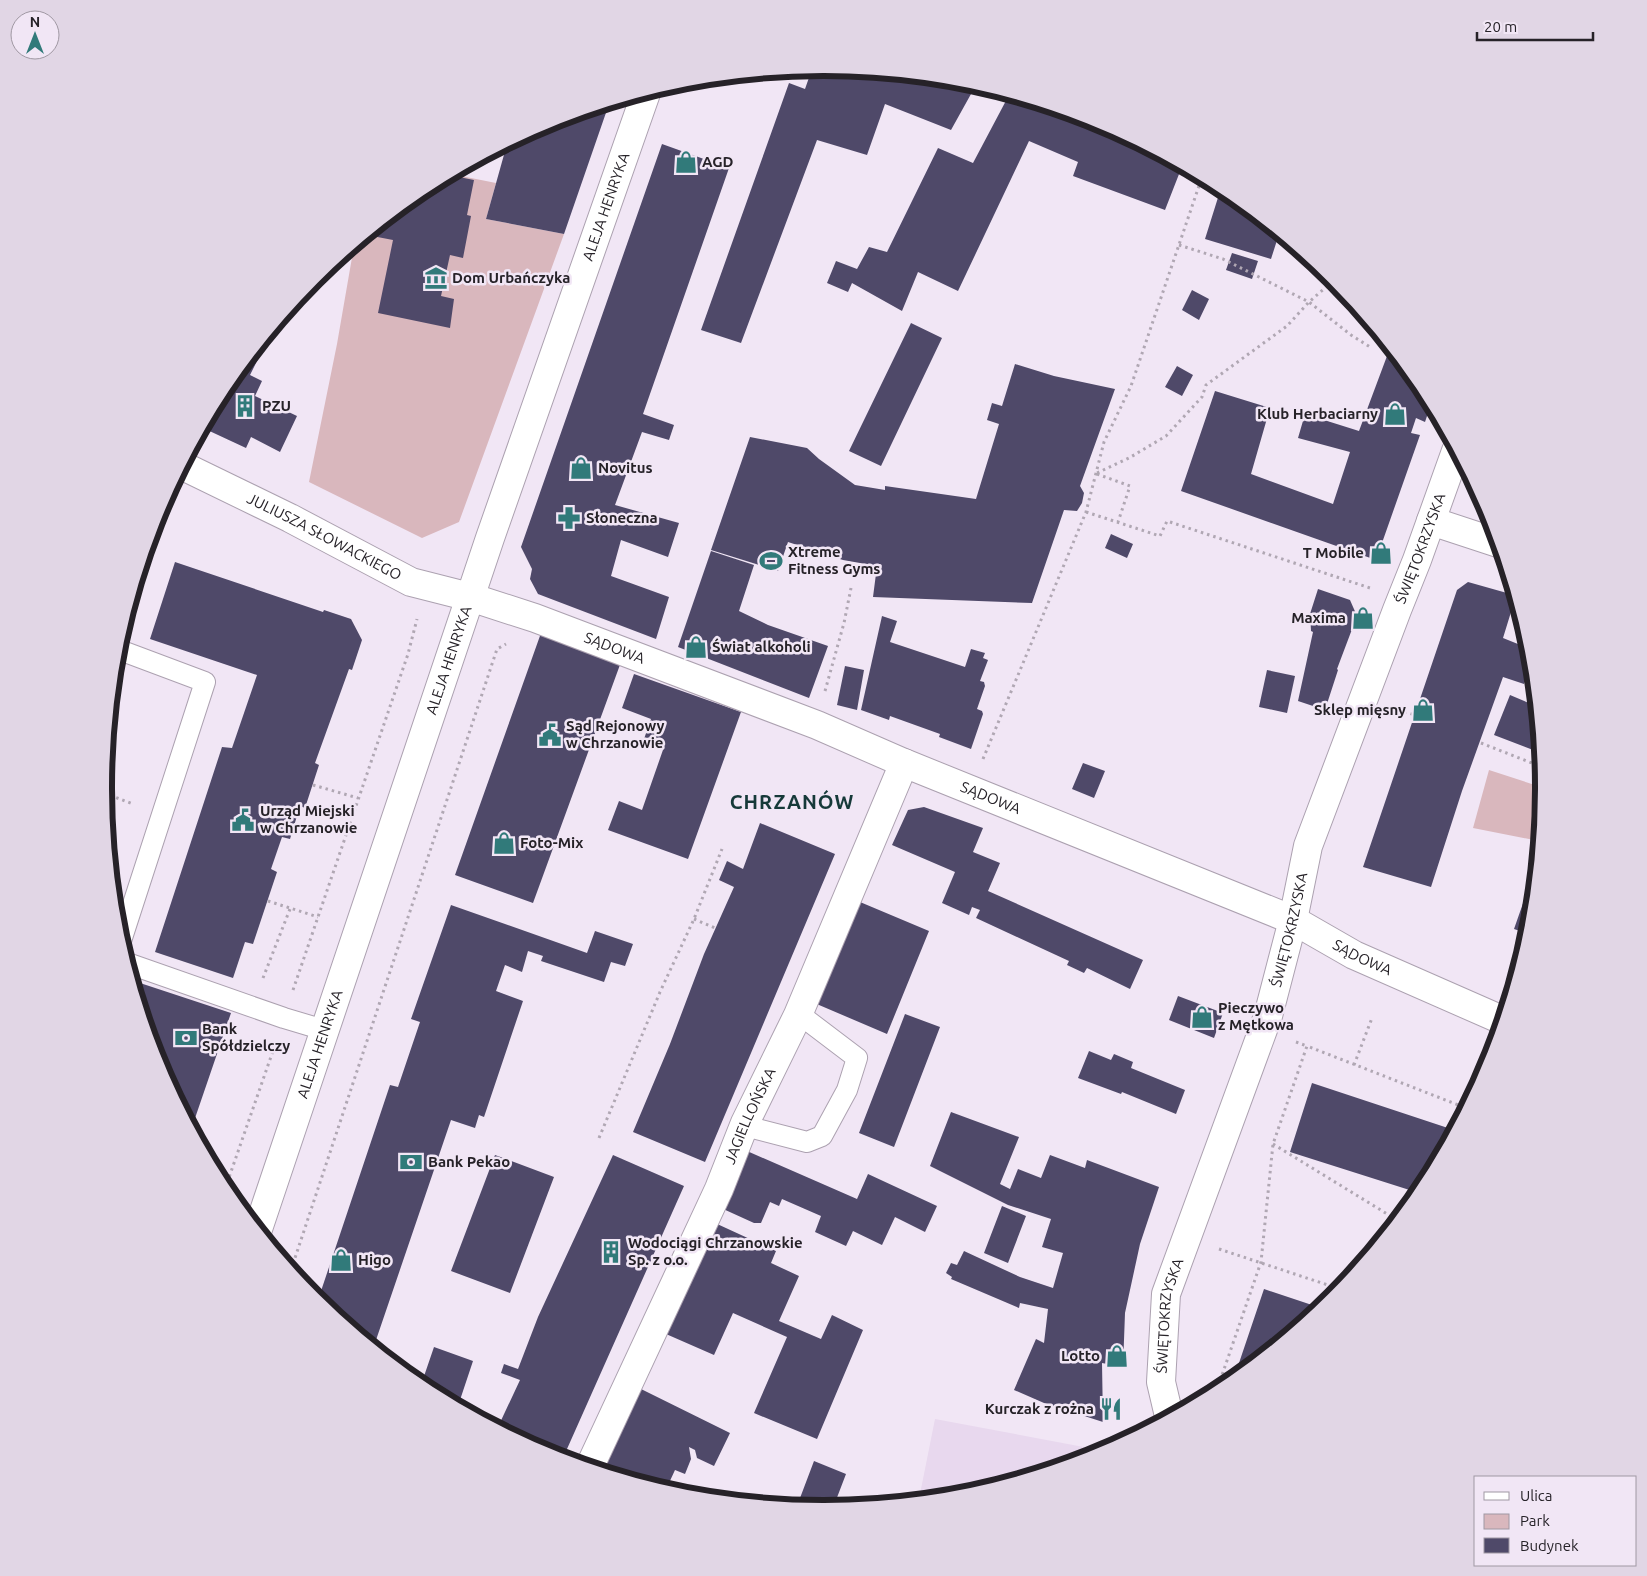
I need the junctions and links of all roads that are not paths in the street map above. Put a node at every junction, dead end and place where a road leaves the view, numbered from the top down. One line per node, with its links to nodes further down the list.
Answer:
1 (644, 100): 6 (street, ALEJA HENRYKA)
2 (1454, 457): 4 (street, ŚWIĘTOKRZYSKA)
3 (188, 468): 6 (street, JULIUSZA SŁOWACKIEGO)
4 (1431, 521): 5 (street); 9 (street, ŚWIĘTOKRZYSKA)
5 (1490, 540)
6 (470, 597): 8 (street, SĄDOWA); 14 (street, ALEJA HENRYKA)
7 (125, 652): 10 (lane)
8 (904, 763): 9 (street, SĄDOWA); 12 (street, JAGIELLOŃSKA)
9 (1293, 920): 13 (street, SĄDOWA); 17 (street, ŚWIĘTOKRZYSKA)
10 (125, 928)
11 (134, 966): 14 (lane)
12 (798, 1015): 15 (street, JAGIELLOŃSKA); 15 (lane)
13 (1497, 1018)
14 (324, 1030): 16 (street, ALEJA HENRYKA)
15 (745, 1123): 18 (street, JAGIELLOŃSKA)
16 (260, 1222)
17 (1168, 1410)
18 (592, 1461)

